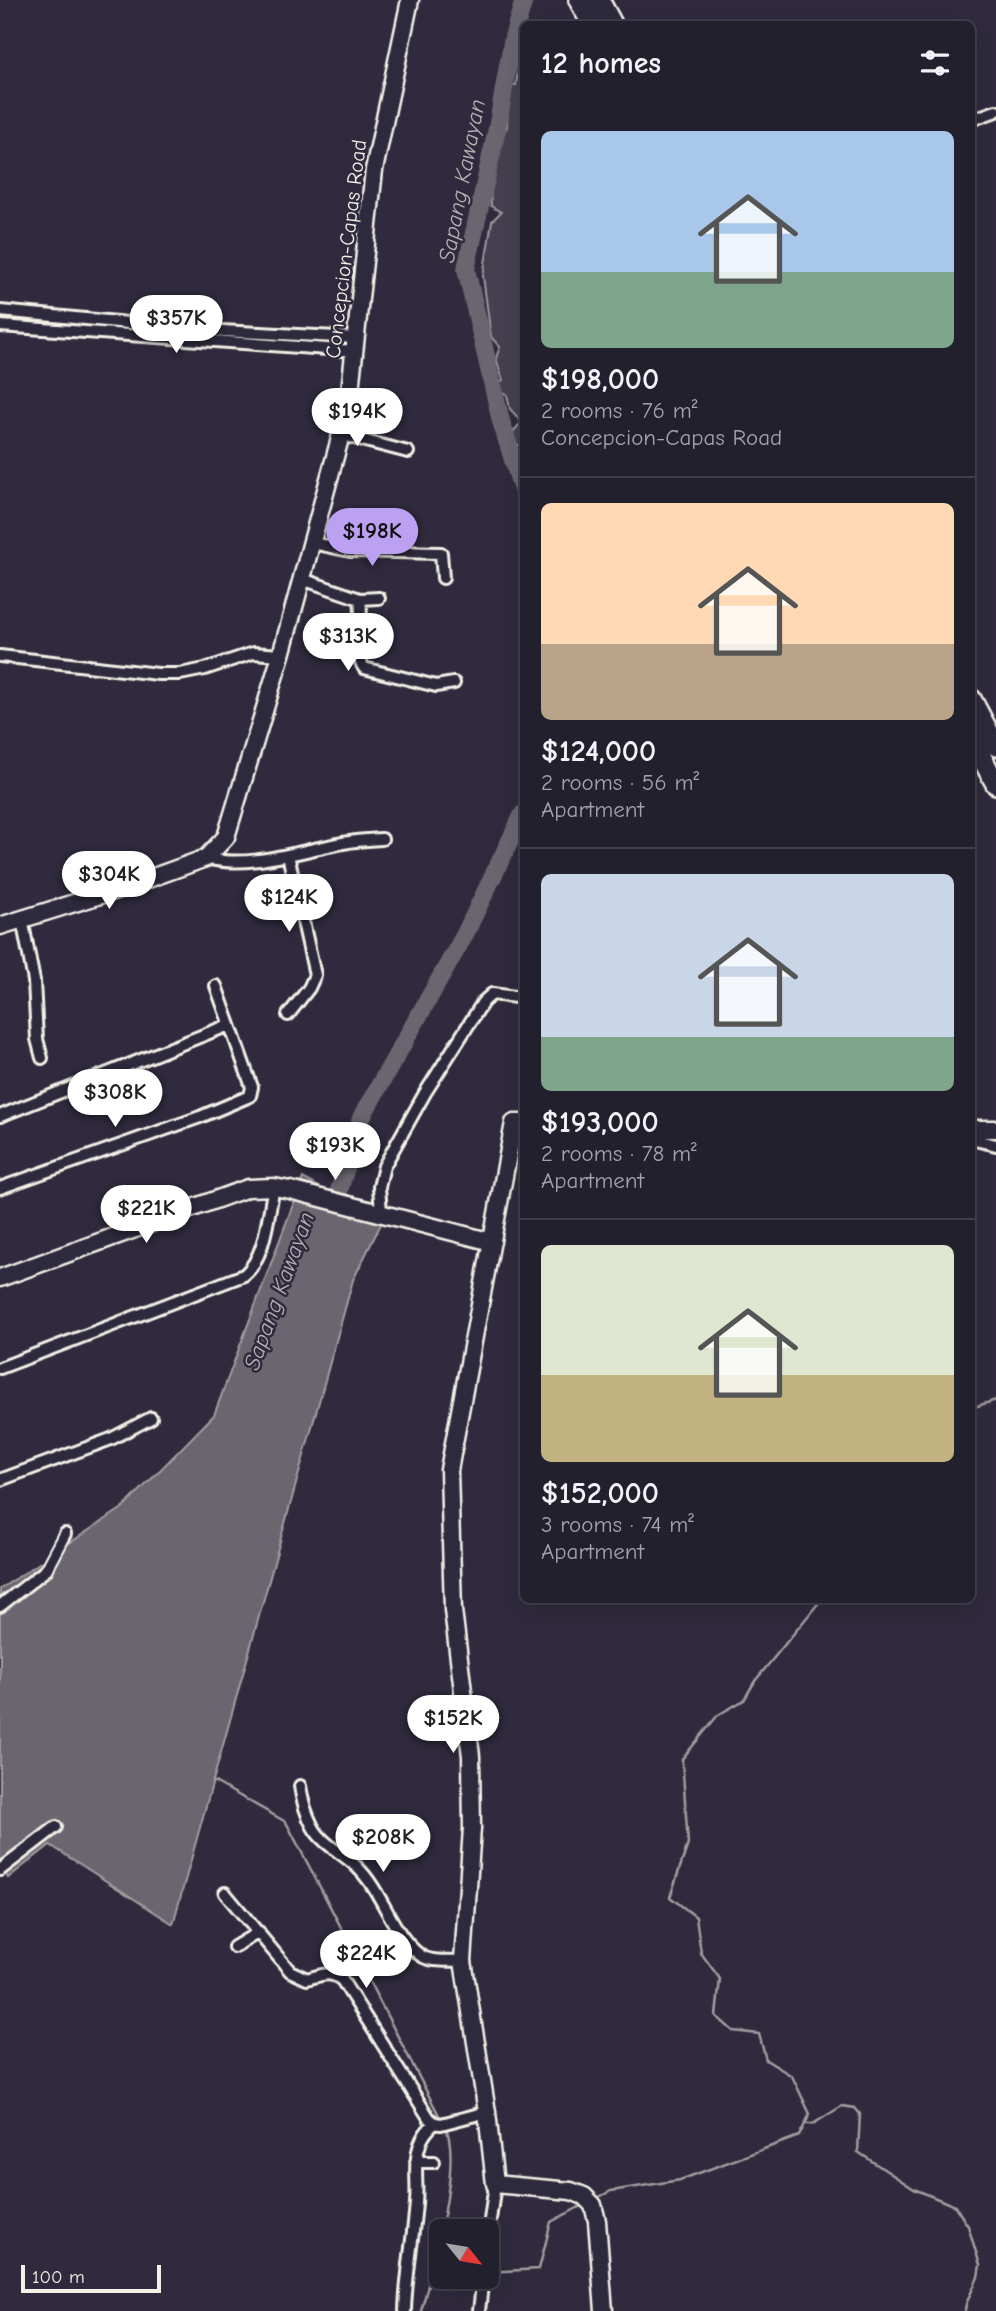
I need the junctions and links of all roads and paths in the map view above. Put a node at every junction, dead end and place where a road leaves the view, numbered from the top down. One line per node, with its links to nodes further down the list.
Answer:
1 (410, 0): 9 (street, Concepcion-Capas Road)
2 (586, 1): 3 (highway); 4 (highway)
3 (591, 21)
4 (609, 21)
5 (996, 111): 6 (street)
6 (975, 119)
7 (0, 311): 9 (street)
8 (0, 326): 9 (street)
9 (356, 345): 10 (street, Concepcion-Capas Road)
10 (342, 435): 11 (street); 12 (street, Concepcion-Capas Road)
11 (408, 452)
12 (313, 543): 13 (street); 14 (street, Concepcion-Capas Road)
13 (443, 578)
14 (302, 579): 16 (street); 17 (street, Concepcion-Capas Road)
15 (379, 598): 16 (street)
16 (360, 599): 19 (street)
17 (281, 655): 18 (street); 26 (street, Concepcion-Capas Road)
18 (0, 656)
19 (453, 683)
20 (975, 707): 22 (highway)
21 (975, 745): 23 (highway)
22 (996, 746)
23 (996, 784)
24 (382, 839): 25 (street)
25 (288, 855): 26 (street); 31 (street)
26 (206, 858): 27 (street)
27 (22, 919): 28 (street); 33 (street)
28 (0, 926)
29 (216, 986): 32 (street)
30 (520, 998): 42 (street)
31 (288, 1015)
32 (229, 1025): 34 (street); 40 (street)
33 (42, 1058)
34 (0, 1115)
35 (520, 1123): 43 (street)
36 (975, 1129): 37 (street)
37 (996, 1129)
38 (975, 1140): 39 (street)
39 (996, 1145)
40 (0, 1188)
41 (282, 1188): 42 (street); 44 (street); 45 (street)
42 (376, 1211): 43 (street)
43 (492, 1242): 56 (street)
44 (0, 1278)
45 (0, 1368)
46 (151, 1418): 47 (street)
47 (0, 1476)
48 (65, 1534): 49 (street)
49 (0, 1606)
50 (300, 1786): 56 (street)
51 (56, 1826): 52 (street)
52 (0, 1870)
53 (225, 1893): 54 (street)
54 (259, 1932): 55 (street); 58 (street)
55 (234, 1947)
56 (463, 1961): 57 (street)
57 (486, 2112): 58 (street); 61 (street)
58 (435, 2123): 59 (street)
59 (416, 2162): 60 (street); 64 (street)
60 (434, 2162)
61 (495, 2184): 62 (street); 66 (street)
62 (490, 2219)
63 (482, 2289): 65 (street)
64 (405, 2311)
65 (479, 2311)
66 (604, 2311)

